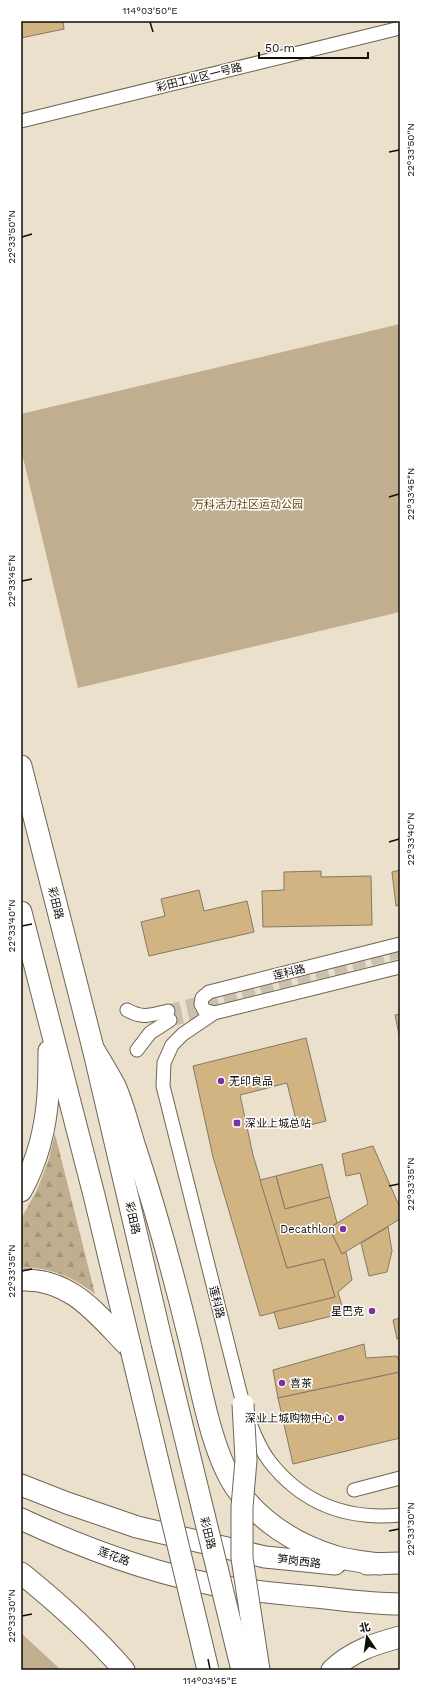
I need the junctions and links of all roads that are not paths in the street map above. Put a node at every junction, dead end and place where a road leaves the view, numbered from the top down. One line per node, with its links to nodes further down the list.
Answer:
1 (400, 28): 2 (street, 彩田工业区一号路)
2 (21, 121)
3 (21, 766): 10 (main road, 彩田路)
4 (21, 912): 9 (main road)
5 (400, 944): 8 (street, 莲科路)
6 (400, 967): 8 (street, 莲科路)
7 (127, 1010): 11 (street)
8 (214, 1013): 15 (street, 莲科路)
9 (50, 1026): 12 (main road); 14 (main road)
10 (93, 1048): 21 (main road); 27 (main road, 彩田路, bridge)
11 (136, 1050)
12 (21, 1191)
13 (21, 1280): 14 (main road)
14 (131, 1349): 26 (main road, bridge)
15 (243, 1404): 19 (street, 莲科路); 28 (main road, bridge)
16 (400, 1478): 18 (street)
17 (21, 1485): 21 (main road, 笋岗西路)
18 (354, 1490)
19 (400, 1515)
20 (21, 1519): 23 (main road, 莲花路)
21 (390, 1564)
22 (21, 1573): 25 (main road)
23 (400, 1604)
24 (400, 1637): 29 (main road)
25 (124, 1670)
26 (208, 1670)
27 (242, 1670)
28 (259, 1670)
29 (332, 1670)

